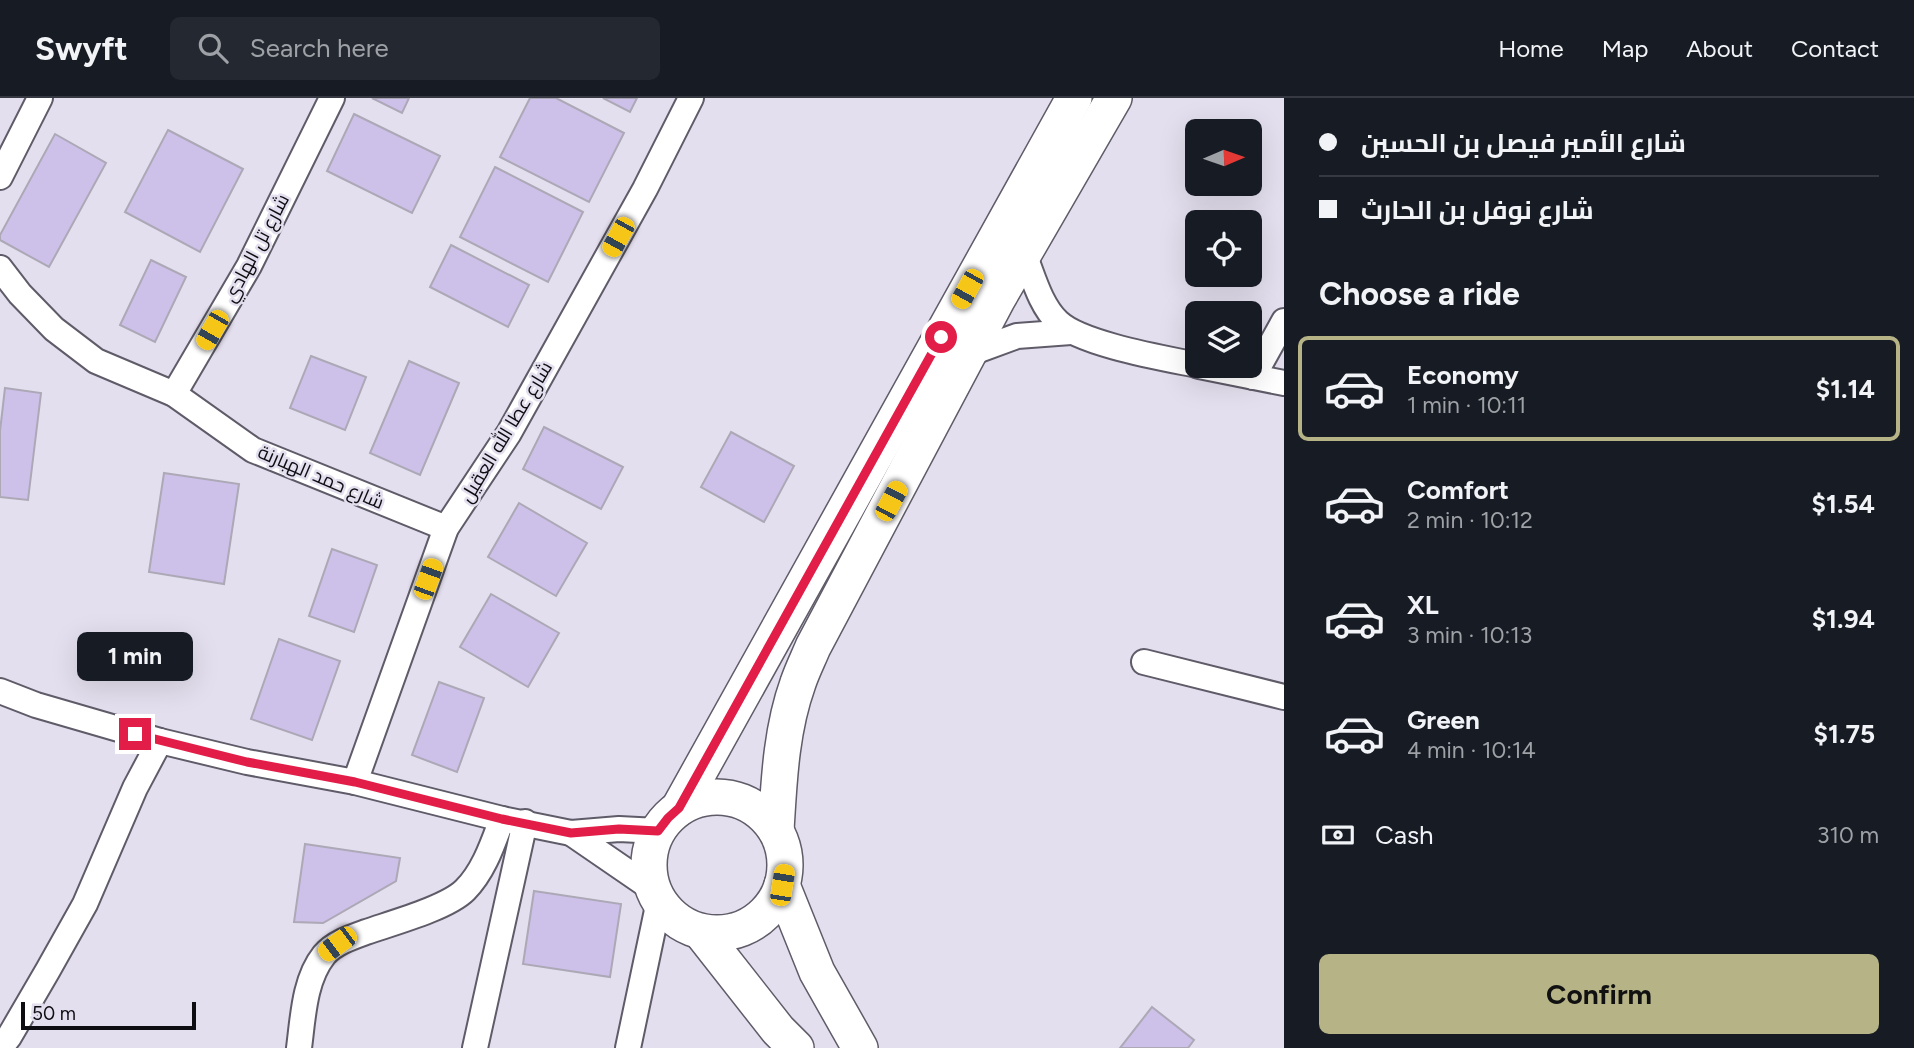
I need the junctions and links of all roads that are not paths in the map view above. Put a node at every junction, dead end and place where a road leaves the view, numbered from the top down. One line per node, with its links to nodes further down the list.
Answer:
1 (40, 98): 6 (street)
2 (332, 98): 16 (street, شارع تل الهادي)
3 (691, 98): 17 (street, شارع عطا الله العقيل)
4 (1074, 98): 23 (street)
5 (1114, 98): 7 (street)
6 (0, 177)
7 (1024, 254): 10 (street); 11 (street)
8 (0, 268): 16 (street, شارع حمد الهبارنة)
9 (1284, 321): 12 (street)
10 (1071, 332): 11 (street); 13 (street)
11 (968, 354): 25 (street)
12 (1262, 361)
13 (1185, 363)
14 (1258, 378): 15 (street)
15 (1284, 383)
16 (174, 394): 17 (street, شارع حمد الهبارنة)
17 (446, 528): 22 (street, شارع عطا الله العقيل)
18 (1144, 662): 20 (street)
19 (0, 691): 21 (street)
20 (1284, 697)
21 (160, 741): 22 (street); 30 (street)
22 (355, 782): 24 (street)
23 (669, 820): 25 (street); 26 (street); 28 (street)
24 (514, 821): 26 (street); 31 (street); 32 (street)
25 (776, 830): 27 (street)
26 (571, 833): 28 (street)
27 (782, 885): 29 (street); 35 (street)
28 (657, 896): 29 (street); 33 (street)
29 (701, 932): 34 (street)
30 (1, 1048)
31 (299, 1048)
32 (475, 1048)
33 (628, 1048)
34 (796, 1048)
35 (860, 1048)

